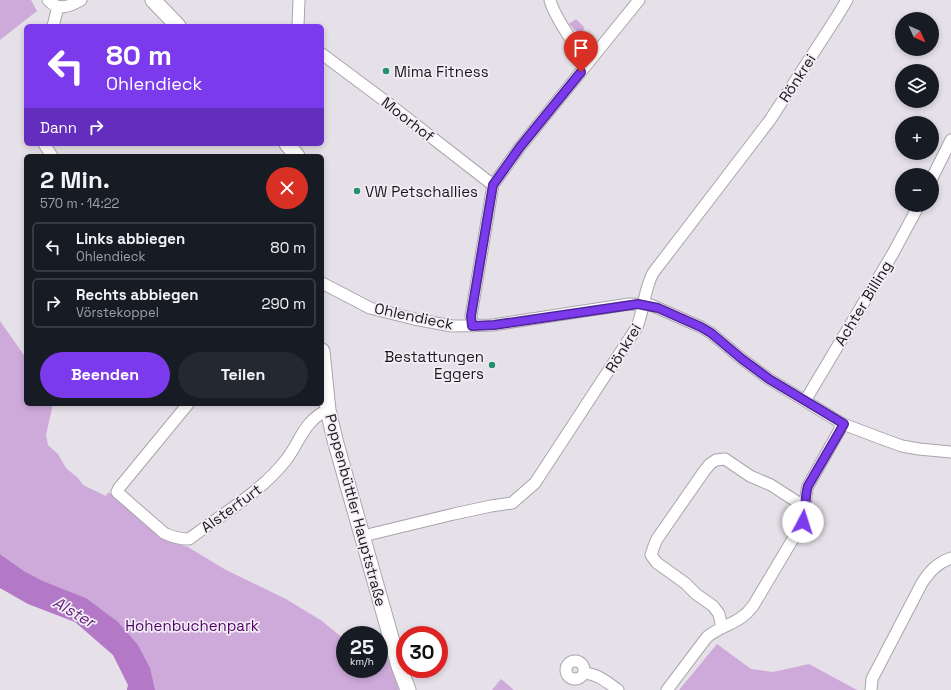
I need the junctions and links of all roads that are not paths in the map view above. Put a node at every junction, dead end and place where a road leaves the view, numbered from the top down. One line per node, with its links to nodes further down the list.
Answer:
1 (48, 0): 8 (street)
2 (81, 0): 8 (street)
3 (153, 0): 10 (street)
4 (299, 0): 11 (street)
5 (550, 0): 13 (street)
6 (639, 0): 13 (street)
7 (847, 0): 19 (street, Rönkrei)
8 (58, 7): 9 (street)
9 (54, 24)
10 (176, 24)
11 (298, 24)
12 (324, 55): 16 (street, Moorhof)
13 (589, 62): 16 (street)
14 (951, 140): 15 (street)
15 (937, 168)
16 (493, 185): 20 (street)
17 (915, 212): 22 (street, Achter Billing)
18 (324, 284): 20 (street, Ohlendieck)
19 (644, 304): 20 (street, Ohlendieck); 22 (street, Ohlendieck); 28 (street, Rönkrei)
20 (472, 326)
21 (324, 371): 24 (street, Poppenbüttler Hauptstraße)
22 (805, 400): 25 (street, Ohlendieck)
23 (186, 406): 24 (street, Alsterfurt)
24 (328, 410): 28 (street, Poppenbüttler Hauptstraße)
25 (844, 424): 26 (street, Ohlendieck); 27 (street)
26 (951, 452)
27 (805, 507): 30 (street); 30 (street)
28 (363, 536): 32 (street, Poppenbüttler Hauptstraße)
29 (951, 558): 35 (street)
30 (722, 628): 34 (street)
31 (584, 673): 33 (street)
32 (408, 690)
33 (618, 690)
34 (667, 690)
35 (871, 690)

